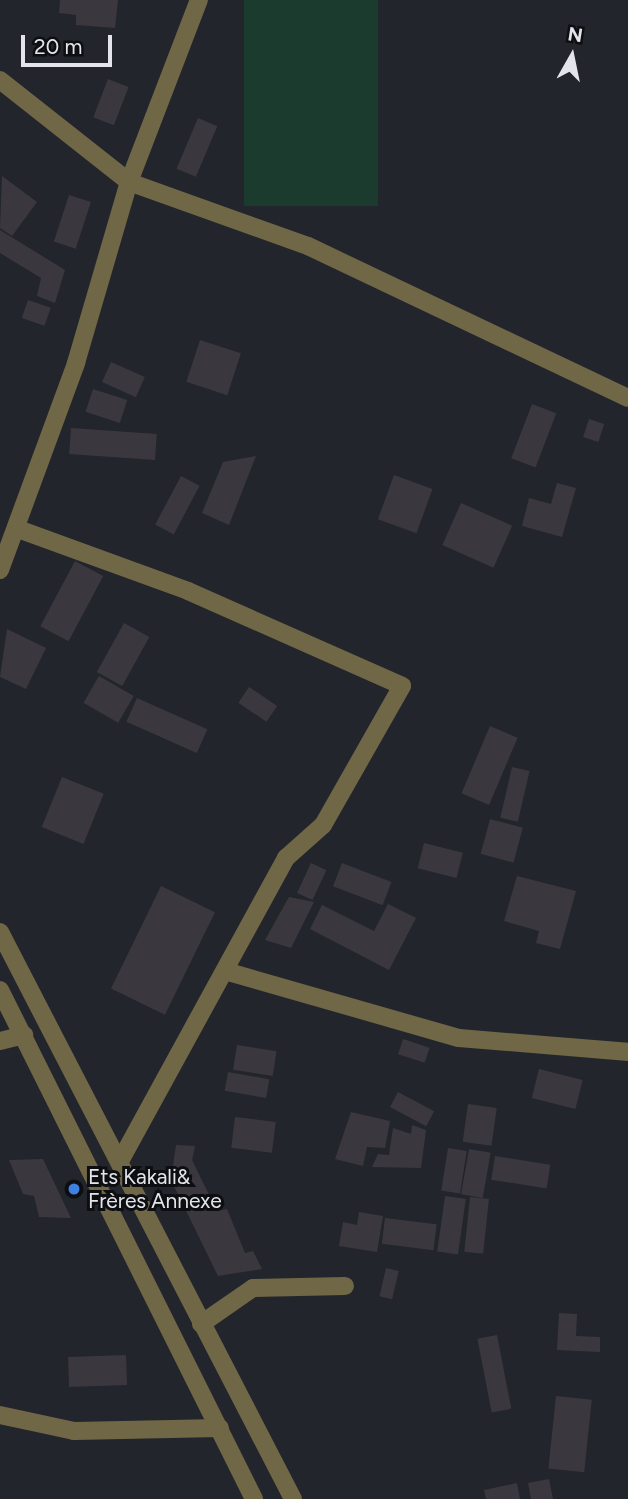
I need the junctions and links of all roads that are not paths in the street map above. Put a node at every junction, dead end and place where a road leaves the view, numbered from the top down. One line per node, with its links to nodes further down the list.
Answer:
1 (199, 0): 3 (street)
2 (0, 80): 3 (street)
3 (129, 183): 4 (street); 5 (street)
4 (628, 397)
5 (19, 529): 6 (street); 8 (street)
6 (0, 570)
7 (0, 932): 13 (street)
8 (225, 971): 12 (street); 13 (street)
9 (0, 990): 10 (street)
10 (24, 1035): 11 (street); 17 (street)
11 (0, 1041)
12 (628, 1052)
13 (122, 1158): 15 (street)
14 (345, 1286): 15 (street)
15 (201, 1324): 19 (street)
16 (0, 1415): 17 (street)
17 (220, 1428): 18 (street)
18 (254, 1499)
19 (293, 1499)

